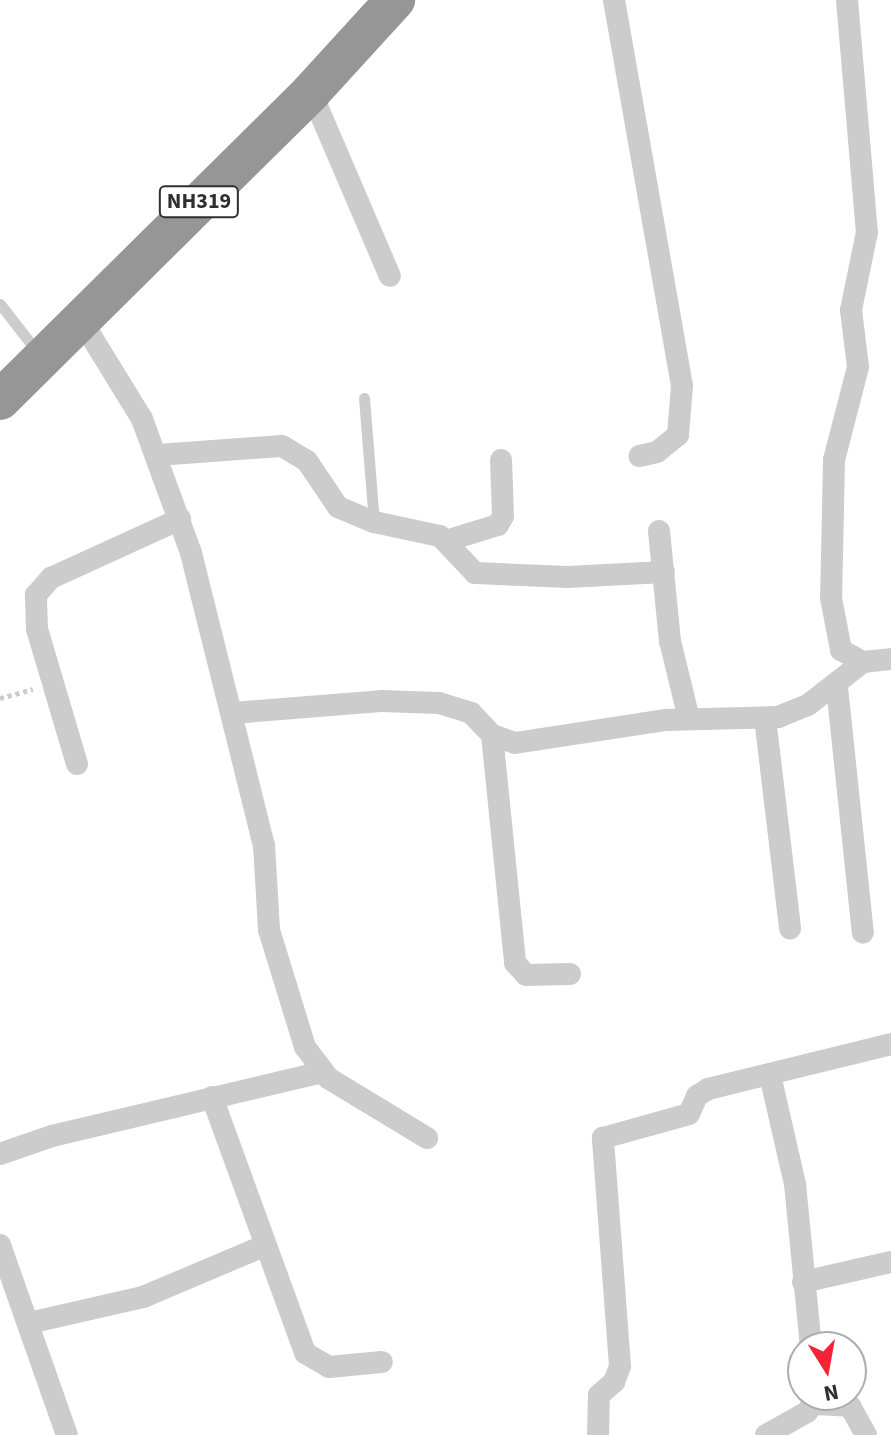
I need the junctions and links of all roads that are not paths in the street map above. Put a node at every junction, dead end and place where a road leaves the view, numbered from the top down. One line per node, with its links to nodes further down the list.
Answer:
1 (395, 0): 4 (highway, NH319)
2 (614, 0): 12 (street)
3 (847, 0): 20 (street)
4 (311, 92): 5 (street); 7 (highway, NH319)
5 (390, 276)
6 (0, 304): 8 (lane)
7 (83, 323): 8 (highway, NH319); 11 (street)
8 (43, 359): 10 (highway, NH319)
9 (364, 398): 15 (lane)
10 (0, 400)
11 (158, 455): 14 (street); 15 (street)
12 (639, 456)
13 (501, 460): 17 (street)
14 (180, 519): 22 (street); 26 (street)
15 (374, 522): 17 (street)
16 (659, 531): 18 (street)
17 (449, 540): 18 (street)
18 (664, 572): 24 (street)
19 (891, 659): 20 (street)
20 (863, 662): 21 (street)
21 (837, 687): 23 (street); 28 (street)
22 (233, 713): 25 (street); 31 (street)
23 (765, 718): 24 (street); 27 (street)
24 (689, 719): 25 (street)
25 (492, 735): 29 (street)
26 (77, 764)
27 (790, 929)
28 (863, 933)
29 (570, 974)
30 (891, 1044): 32 (street)
31 (322, 1072): 33 (street); 34 (street)
32 (770, 1075): 39 (street); 46 (street)
33 (212, 1097): 35 (street); 37 (street)
34 (427, 1138)
35 (0, 1154)
36 (0, 1245): 40 (street)
37 (264, 1246): 40 (street); 42 (street)
38 (891, 1262): 39 (street)
39 (803, 1282): 41 (street)
40 (29, 1323): 45 (street)
41 (809, 1331)
42 (382, 1362)
43 (801, 1411): 47 (street)
44 (853, 1411): 48 (street)
45 (67, 1435)
46 (598, 1435)
47 (766, 1435)
48 (866, 1435)

